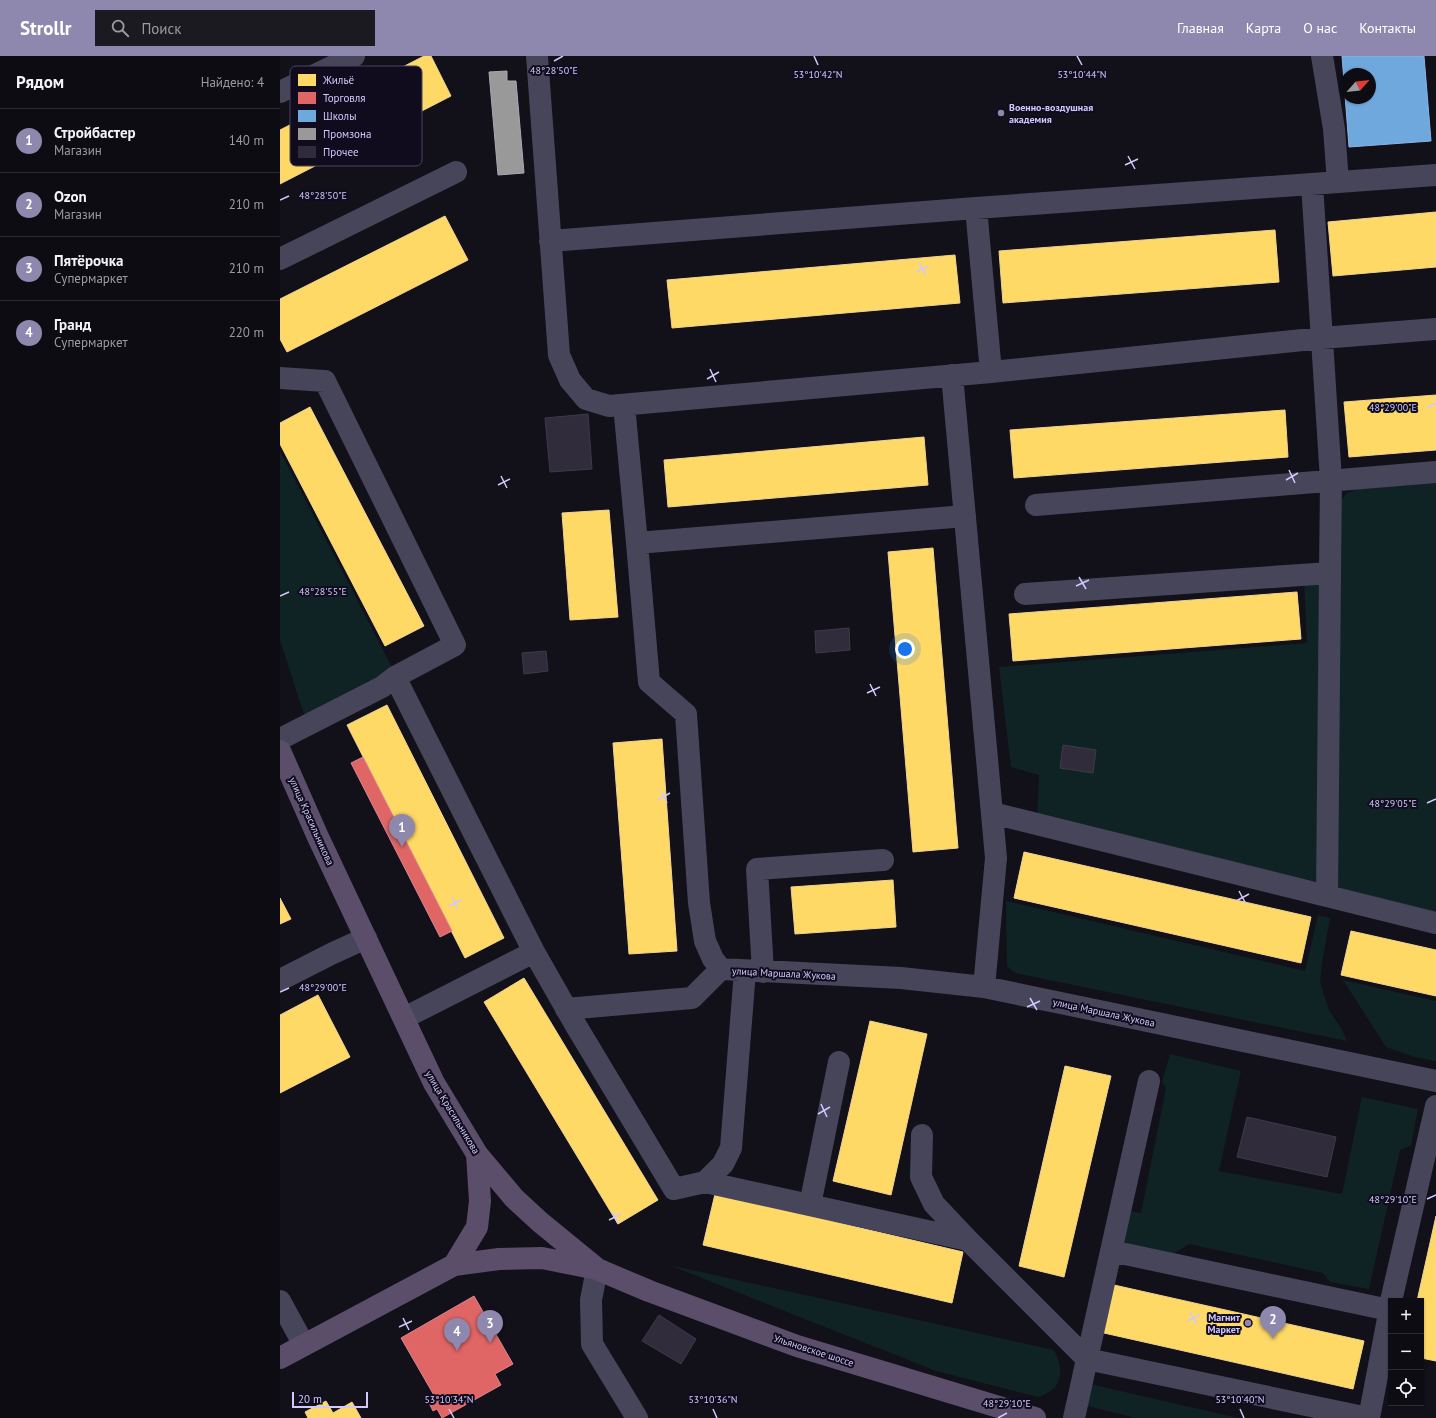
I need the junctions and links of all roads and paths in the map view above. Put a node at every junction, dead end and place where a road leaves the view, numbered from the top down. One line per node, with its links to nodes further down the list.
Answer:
1 (354, 56): 4 (street)
2 (537, 56): 12 (street)
3 (1322, 56): 9 (street)
4 (333, 66)
5 (290, 87): 6 (street)
6 (280, 92)
7 (456, 172): 13 (street)
8 (1436, 175): 9 (street)
9 (1338, 182): 10 (street)
10 (1312, 184): 11 (street); 15 (street)
11 (976, 208): 12 (street); 16 (street)
12 (550, 241): 19 (street)
13 (280, 259)
14 (1436, 329): 15 (street)
15 (1322, 338): 16 (street); 21 (street)
16 (991, 372): 17 (street)
17 (952, 375): 19 (street); 23 (street)
18 (280, 378): 27 (street)
19 (624, 405): 24 (street)
20 (1436, 472): 21 (street)
21 (1331, 480): 22 (street); 25 (street)
22 (1036, 505)
23 (964, 516): 24 (street); 30 (street)
24 (638, 543): 36 (street)
25 (1330, 572): 26 (street); 32 (street)
26 (1024, 594)
27 (395, 677): 28 (street); 35 (street)
28 (280, 740)
29 (280, 751): 34 (main road, улица Красильникова)
30 (992, 813): 32 (street); 39 (street)
31 (883, 860): 37 (street)
32 (1327, 896): 33 (street)
33 (1436, 923)
34 (366, 938): 38 (street); 41 (main road, улица Красильникова)
35 (534, 952): 40 (street); 41 (street)
36 (721, 970): 37 (street, улица Маршала Жукова); 40 (street)
37 (754, 972): 39 (street, улица Маршала Жукова); 48 (street)
38 (280, 980)
39 (984, 987): 44 (street, улица Маршала Жукова)
40 (566, 1009): 48 (street)
41 (404, 1018): 47 (main road, улица Красильникова)
42 (839, 1062): 49 (street)
43 (1149, 1081): 51 (street)
44 (1436, 1082)
45 (1436, 1106): 54 (street)
46 (922, 1135): 50 (street)
47 (478, 1154): 52 (main road); 53 (main road, улица Красильникова)
48 (704, 1182): 49 (street)
49 (810, 1205): 50 (street)
50 (968, 1240): 60 (street)
51 (1111, 1250): 56 (street); 60 (street)
52 (454, 1265): 53 (main road); 58 (main road)
53 (597, 1269): 61 (street); 62 (main road, Ульяновское шоссе)
54 (1393, 1298)
55 (280, 1300): 58 (street)
56 (1388, 1304)
57 (1388, 1320): 64 (street)
58 (304, 1345): 59 (main road)
59 (280, 1358)
60 (1087, 1359): 63 (street); 64 (street)
61 (637, 1418)
62 (1035, 1418)
63 (1074, 1418)
64 (1369, 1418)

